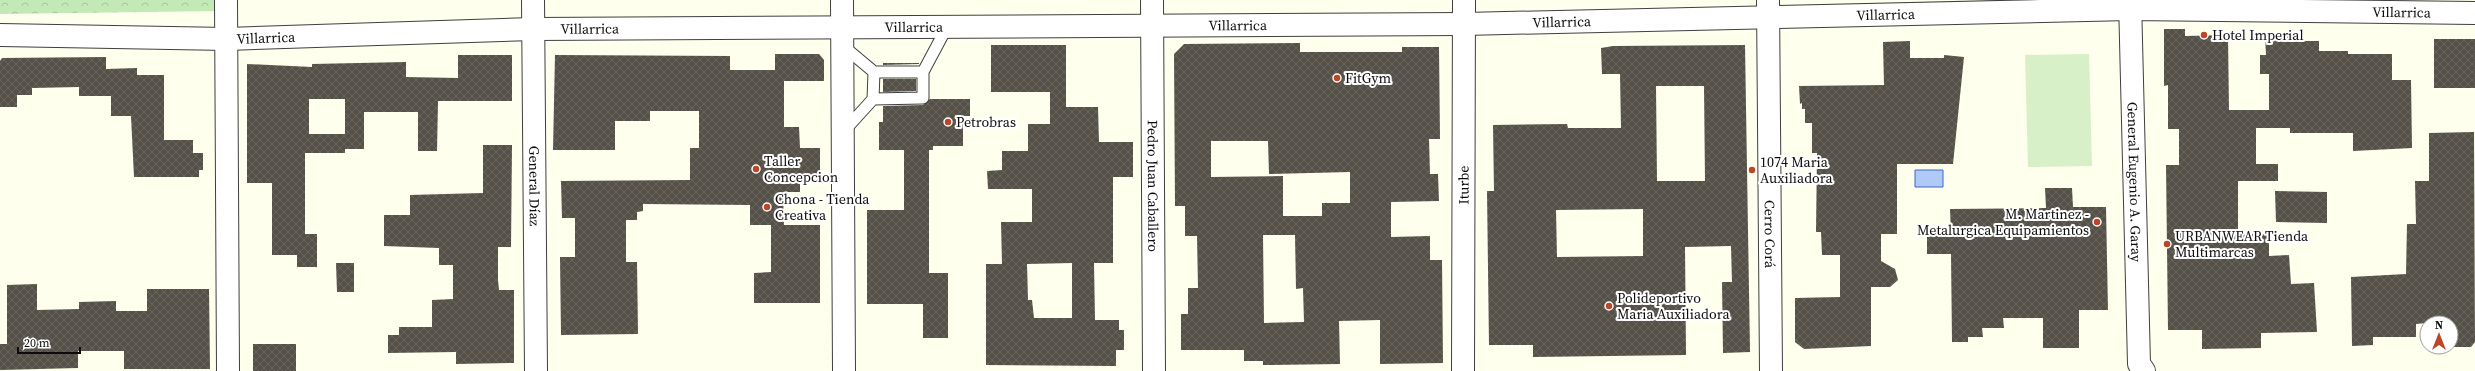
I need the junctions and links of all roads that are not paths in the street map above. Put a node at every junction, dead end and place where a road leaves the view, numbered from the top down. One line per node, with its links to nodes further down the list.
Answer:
1 (226, 0): 15 (street)
2 (533, 0): 12 (street, General Díaz)
3 (842, 0): 14 (street)
4 (1152, 0): 10 (street, Pedro Juan Caballero)
5 (1464, 0): 9 (street, Iturbe)
6 (2130, 5): 7 (street, Villarrica); 8 (street, Villarrica); 20 (street, General Eugenio A. Garay)
7 (1768, 9): 9 (street, Villarrica); 26 (street, Cerro Corá)
8 (2475, 13)
9 (1464, 24): 10 (street, Villarrica); 25 (street, Iturbe)
10 (1153, 25): 11 (street, Villarrica); 24 (street, Pedro Juan Caballero)
11 (947, 27): 14 (street, Villarrica); 17 (lane)
12 (533, 30): 14 (street, Villarrica); 15 (street, Villarrica); 22 (street, General Díaz)
13 (0, 35): 15 (street, Villarrica)
14 (842, 37): 16 (lane); 19 (street)
15 (227, 39): 21 (street)
16 (874, 72): 17 (lane); 18 (lane)
17 (923, 72): 18 (lane)
18 (874, 98): 19 (lane)
19 (844, 131): 23 (street)
20 (2139, 369)
21 (228, 371)
22 (536, 371)
23 (844, 371)
24 (1154, 371)
25 (1463, 371)
26 (1771, 371)

